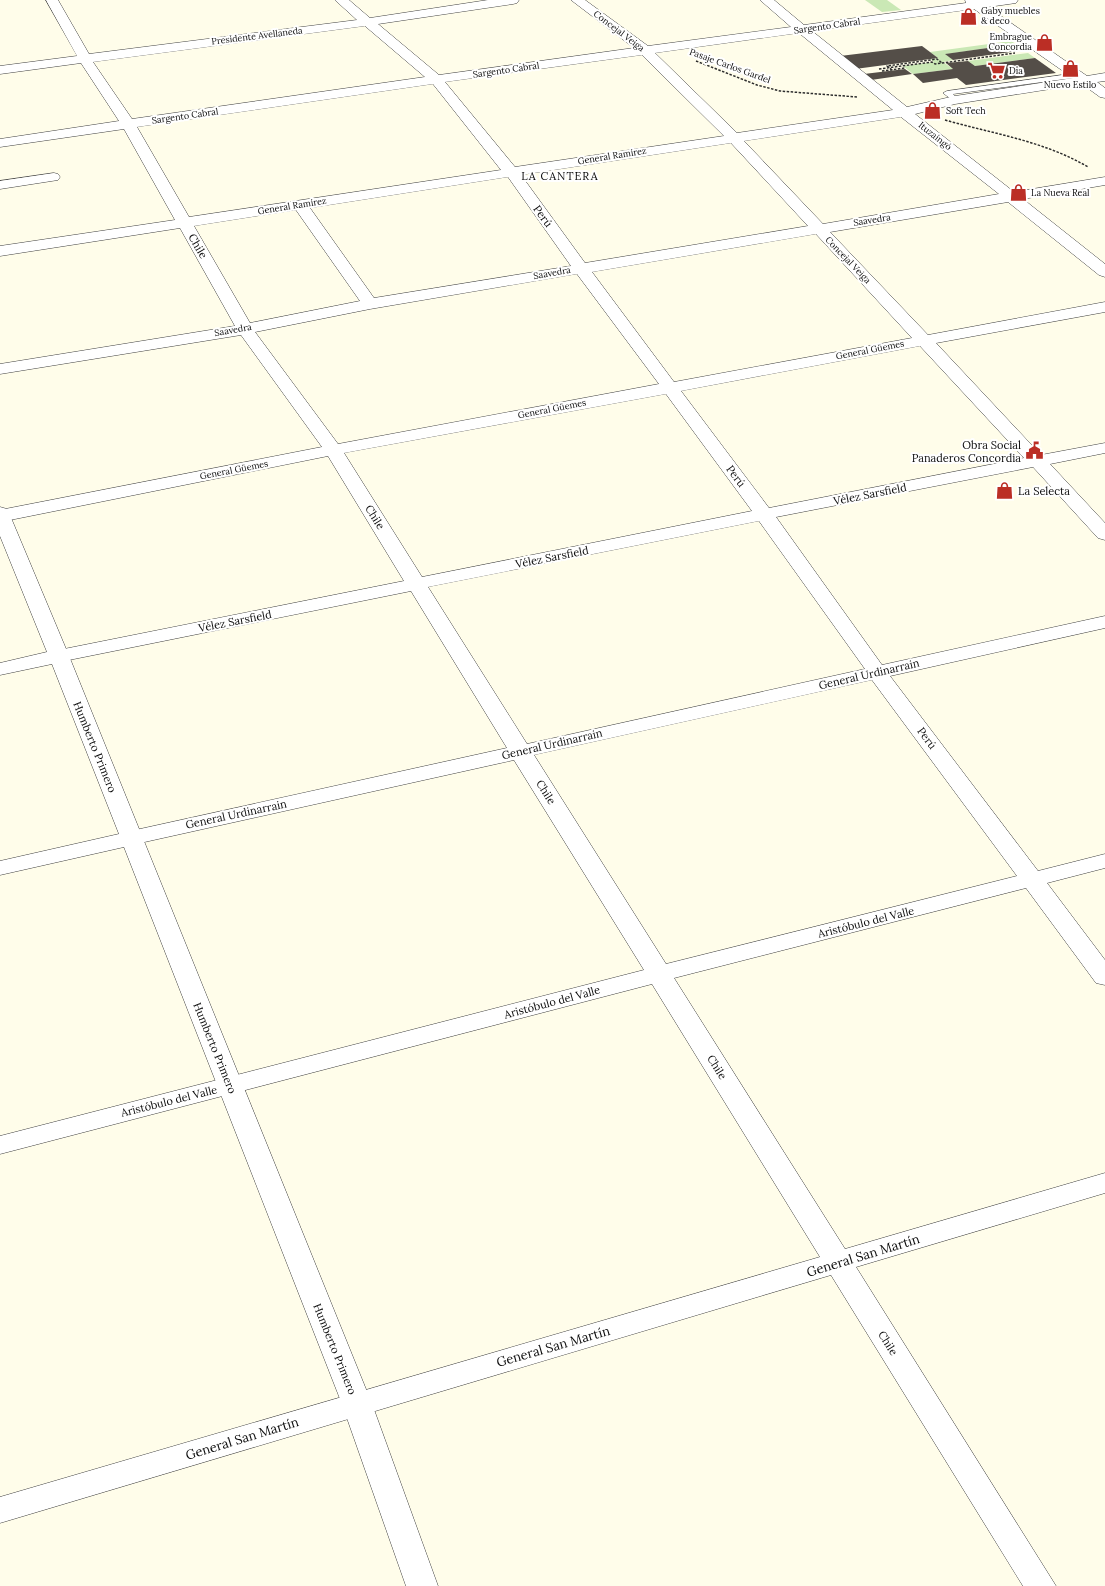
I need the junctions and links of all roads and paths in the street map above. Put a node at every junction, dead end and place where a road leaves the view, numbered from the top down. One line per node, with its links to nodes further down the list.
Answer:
1 (52, 0): 13 (street, Chile)
2 (341, 0): 8 (street, Perú)
3 (513, 0): 8 (street, Presidente Avellaneda)
4 (577, 0): 12 (street, Concejal Veiga)
5 (766, 0): 9 (street, Ituzaingó)
6 (1012, 0): 7 (street, Sargento Cabral)
7 (974, 2): 9 (street, Sargento Cabral); 11 (street)
8 (367, 22): 13 (street, Presidente Avellaneda); 20 (street, Perú)
9 (802, 30): 10 (street, Sargento Cabral); 17 (street, Ituzaingó)
10 (667, 48): 12 (street, Sargento Cabral); 22 (path, Pasaje Carlos Gardel)
11 (1041, 50): 14 (path); 19 (street)
12 (646, 51): 20 (street, Sargento Cabral); 25 (street, Concejal Veiga)
13 (84, 58): 15 (street, Presidente Avellaneda); 24 (street, Chile)
14 (942, 63): 16 (path, bridge); 17 (path)
15 (0, 70)
16 (892, 70)
17 (855, 73): 22 (street, Ituzaingó)
18 (1105, 77): 19 (street, General Ramírez)
19 (1081, 78): 21 (street); 23 (street, General Ramírez)
20 (436, 79): 24 (street, Sargento Cabral); 27 (street, Perú)
21 (1105, 94)
22 (888, 99): 23 (street, Ituzaingó)
23 (911, 110): 25 (street, General Ramírez); 29 (path); 31 (street, Ituzaingó)
24 (128, 124): 26 (street, Sargento Cabral); 33 (street, Chile)
25 (734, 138): 27 (street, General Ramírez); 34 (street, Concejal Veiga)
26 (0, 143)
27 (511, 172): 32 (street, General Ramírez); 36 (street, Perú)
28 (54, 177): 30 (street)
29 (1105, 181): 31 (street, Saavedra)
30 (0, 185)
31 (1012, 197): 34 (street, Saavedra); 37 (street, Ituzaingó)
32 (300, 205): 33 (street, General Ramírez); 38 (street)
33 (185, 223): 35 (street, General Ramírez); 40 (street, Chile)
34 (818, 229): 36 (street, Saavedra); 41 (street, Concejal Veiga)
35 (0, 251)
36 (581, 268): 38 (street, Saavedra); 43 (street, Perú)
37 (1105, 272)
38 (370, 304): 40 (street, Saavedra)
39 (1105, 307): 41 (street, General Güemes)
40 (245, 329): 42 (street, Saavedra); 45 (street, Chile)
41 (924, 340): 43 (street, General Güemes); 46 (street, Concejal Veiga)
42 (0, 369)
43 (669, 387): 45 (street, General Güemes); 47 (street, Perú)
44 (1105, 448): 46 (street, Vélez Sarsfield)
45 (333, 450): 48 (street, General Güemes); 50 (street, Chile)
46 (1037, 462): 47 (street, Vélez Sarsfield); 49 (street, Concejal Veiga)
47 (764, 514): 50 (street, Vélez Sarsfield); 54 (street, Perú)
48 (0, 515): 52 (street, Humberto Primero)
49 (1105, 534)
50 (417, 584): 52 (street, Vélez Sarsfield); 55 (street, Chile)
51 (1105, 622): 54 (street, General Urdinarrain)
52 (59, 656): 53 (street, Vélez Sarsfield); 56 (street, Humberto Primero)
53 (0, 669)
54 (878, 672): 55 (street, General Urdinarrain); 59 (street, Perú)
55 (521, 751): 56 (street, General Urdinarrain); 60 (street, Chile)
56 (131, 838): 58 (street, General Urdinarrain); 62 (street, Humberto Primero)
57 (1105, 861): 59 (street, Aristóbulo del Valle)
58 (0, 868)
59 (1032, 880): 60 (street, Aristóbulo del Valle); 61 (street, Perú)
60 (659, 974): 62 (street, Aristóbulo del Valle); 65 (street, Chile)
61 (1105, 977)
62 (230, 1086): 63 (street, Aristóbulo del Valle); 66 (street, Humberto Primero)
63 (0, 1144)
64 (1105, 1183): 65 (street, General San Martín)
65 (838, 1262): 66 (street, General San Martín); 69 (street, Chile)
66 (357, 1404): 67 (street, General San Martín); 68 (street, Humberto Primero)
67 (0, 1510)
68 (422, 1586)
69 (1040, 1586)

